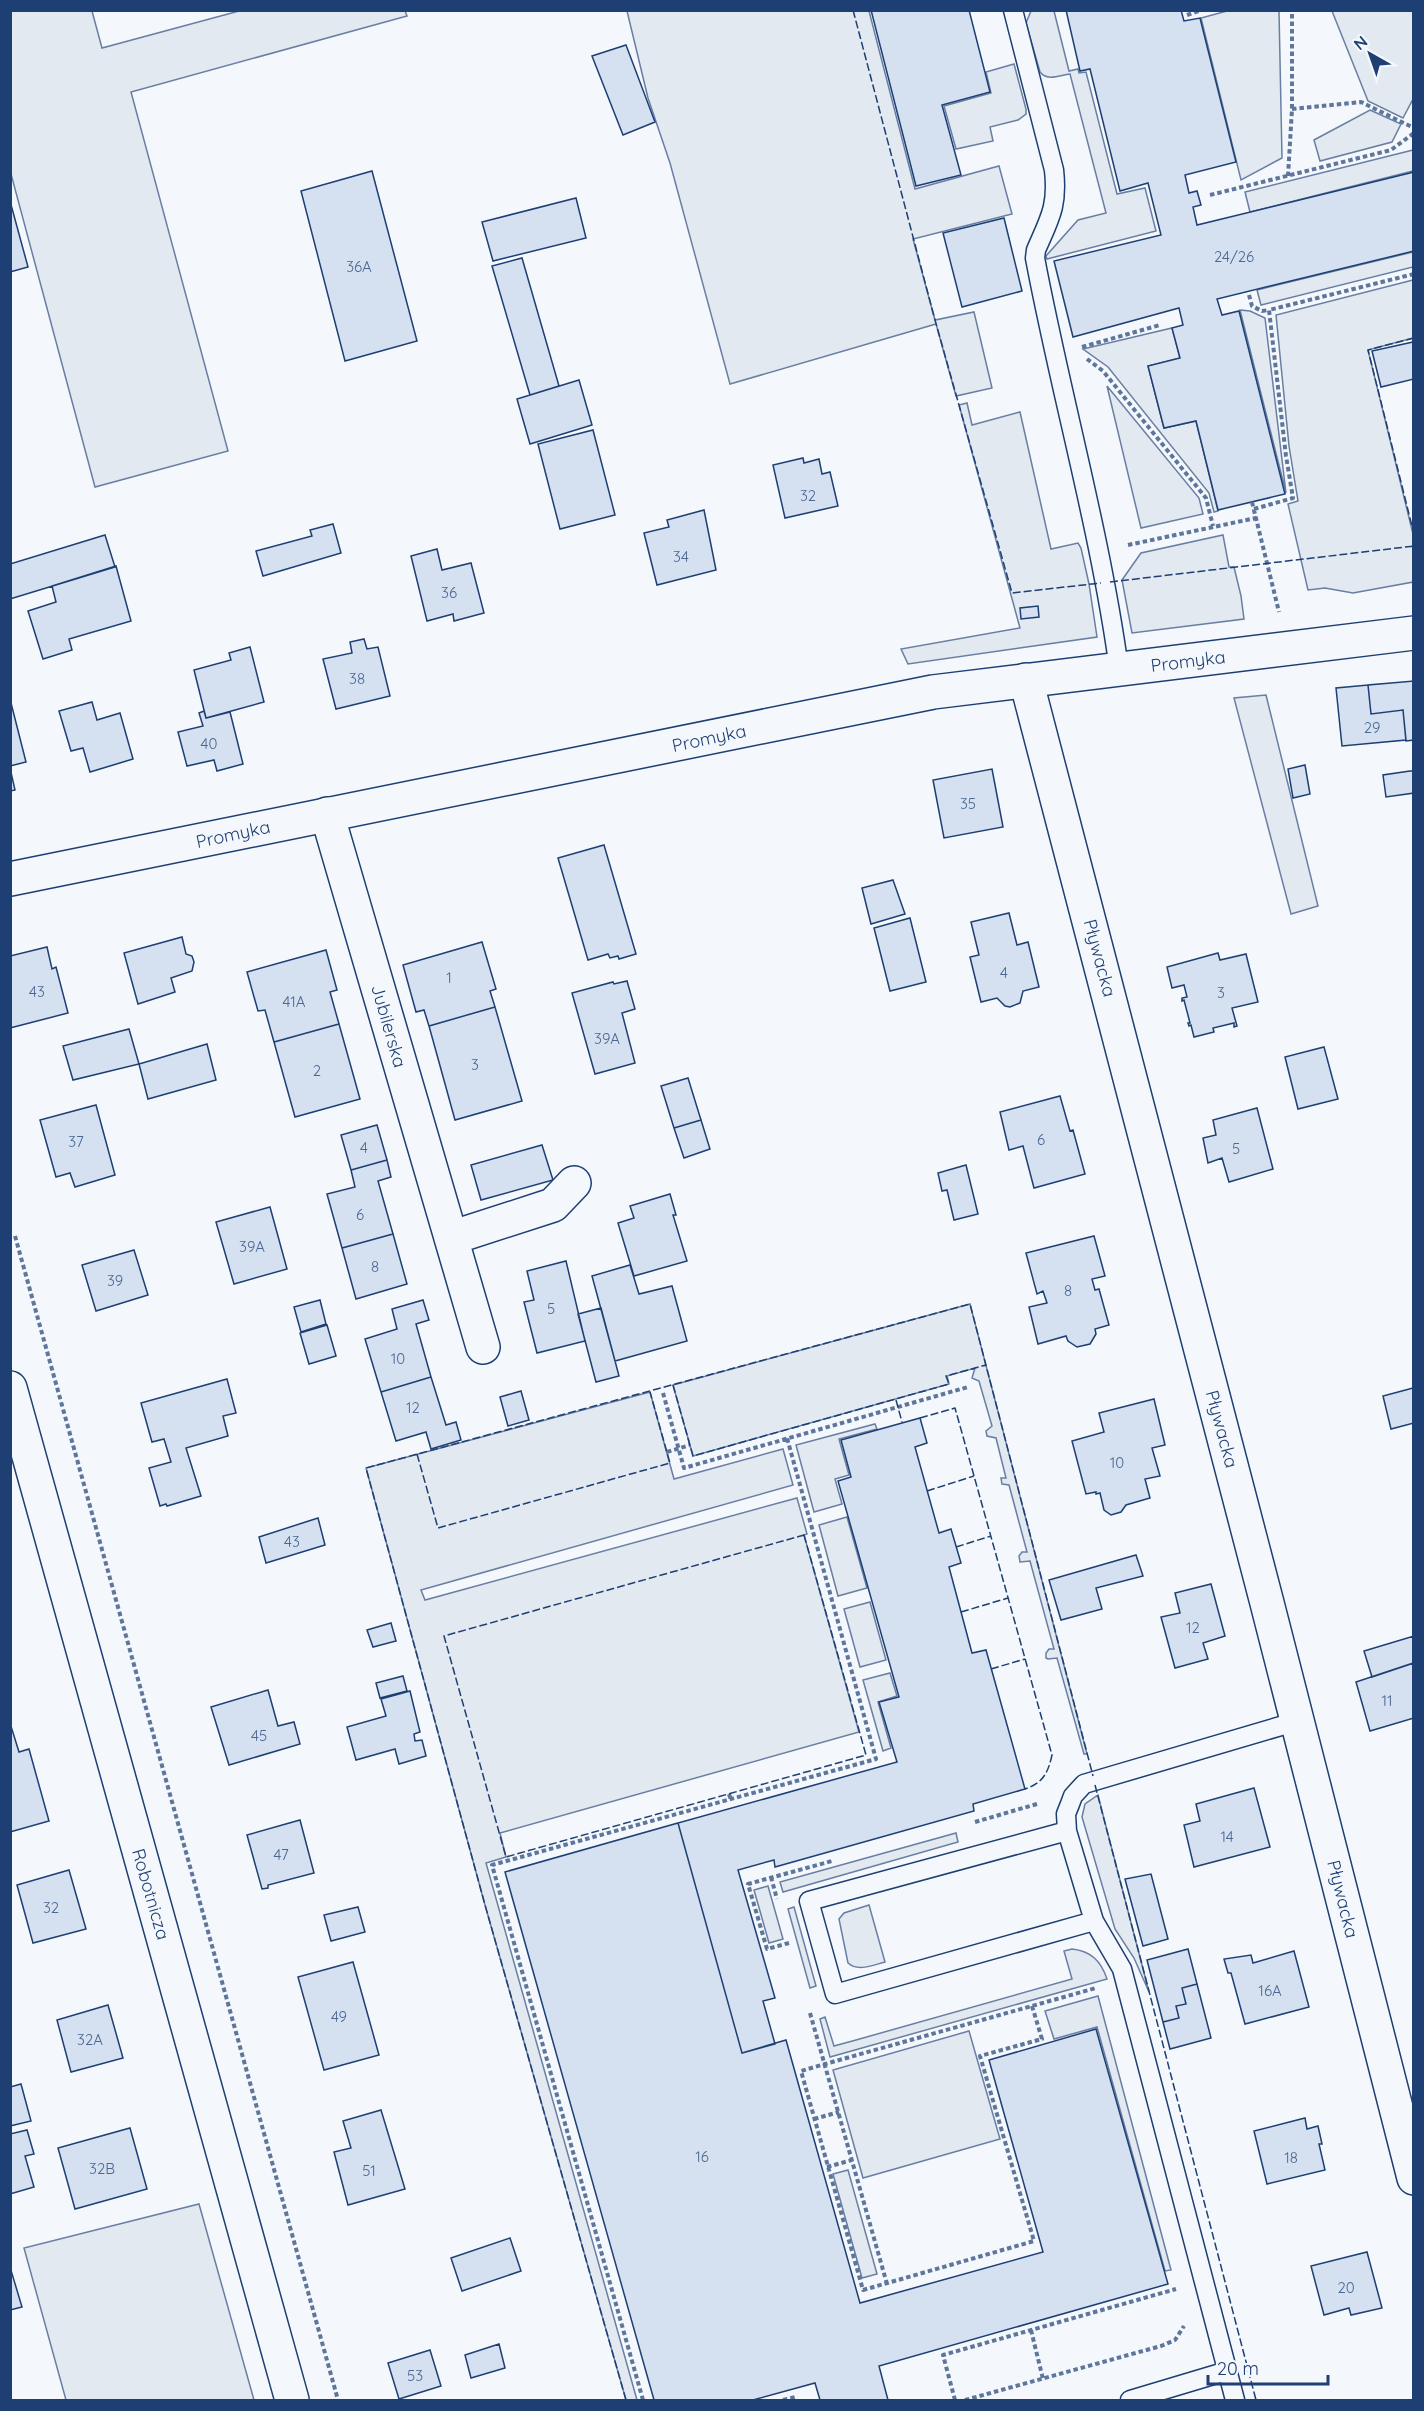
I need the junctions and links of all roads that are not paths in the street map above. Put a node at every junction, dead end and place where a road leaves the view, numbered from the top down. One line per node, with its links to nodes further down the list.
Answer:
1 (1013, 10): 3 (lane)
2 (1413, 633): 3 (street, Promyka)
3 (1119, 669): 4 (street, Promyka)
4 (1026, 680): 5 (street, Promyka); 11 (street, Pływacka)
5 (327, 814): 6 (street, Promyka); 8 (street, Jubilerska)
6 (10, 879)
7 (574, 1183): 8 (street)
8 (451, 1238): 9 (street, Jubilerska)
9 (483, 1347)
10 (10, 1388): 16 (street, Robotnicza)
11 (1298, 1721): 12 (lane); 14 (street, Pływacka)
12 (1067, 1831): 13 (lane); 13 (lane)
13 (1094, 1921): 15 (lane)
14 (1413, 2178)
15 (1227, 2372): 17 (lane); 18 (lane)
16 (292, 2400)
17 (1130, 2400)
18 (1234, 2400)

